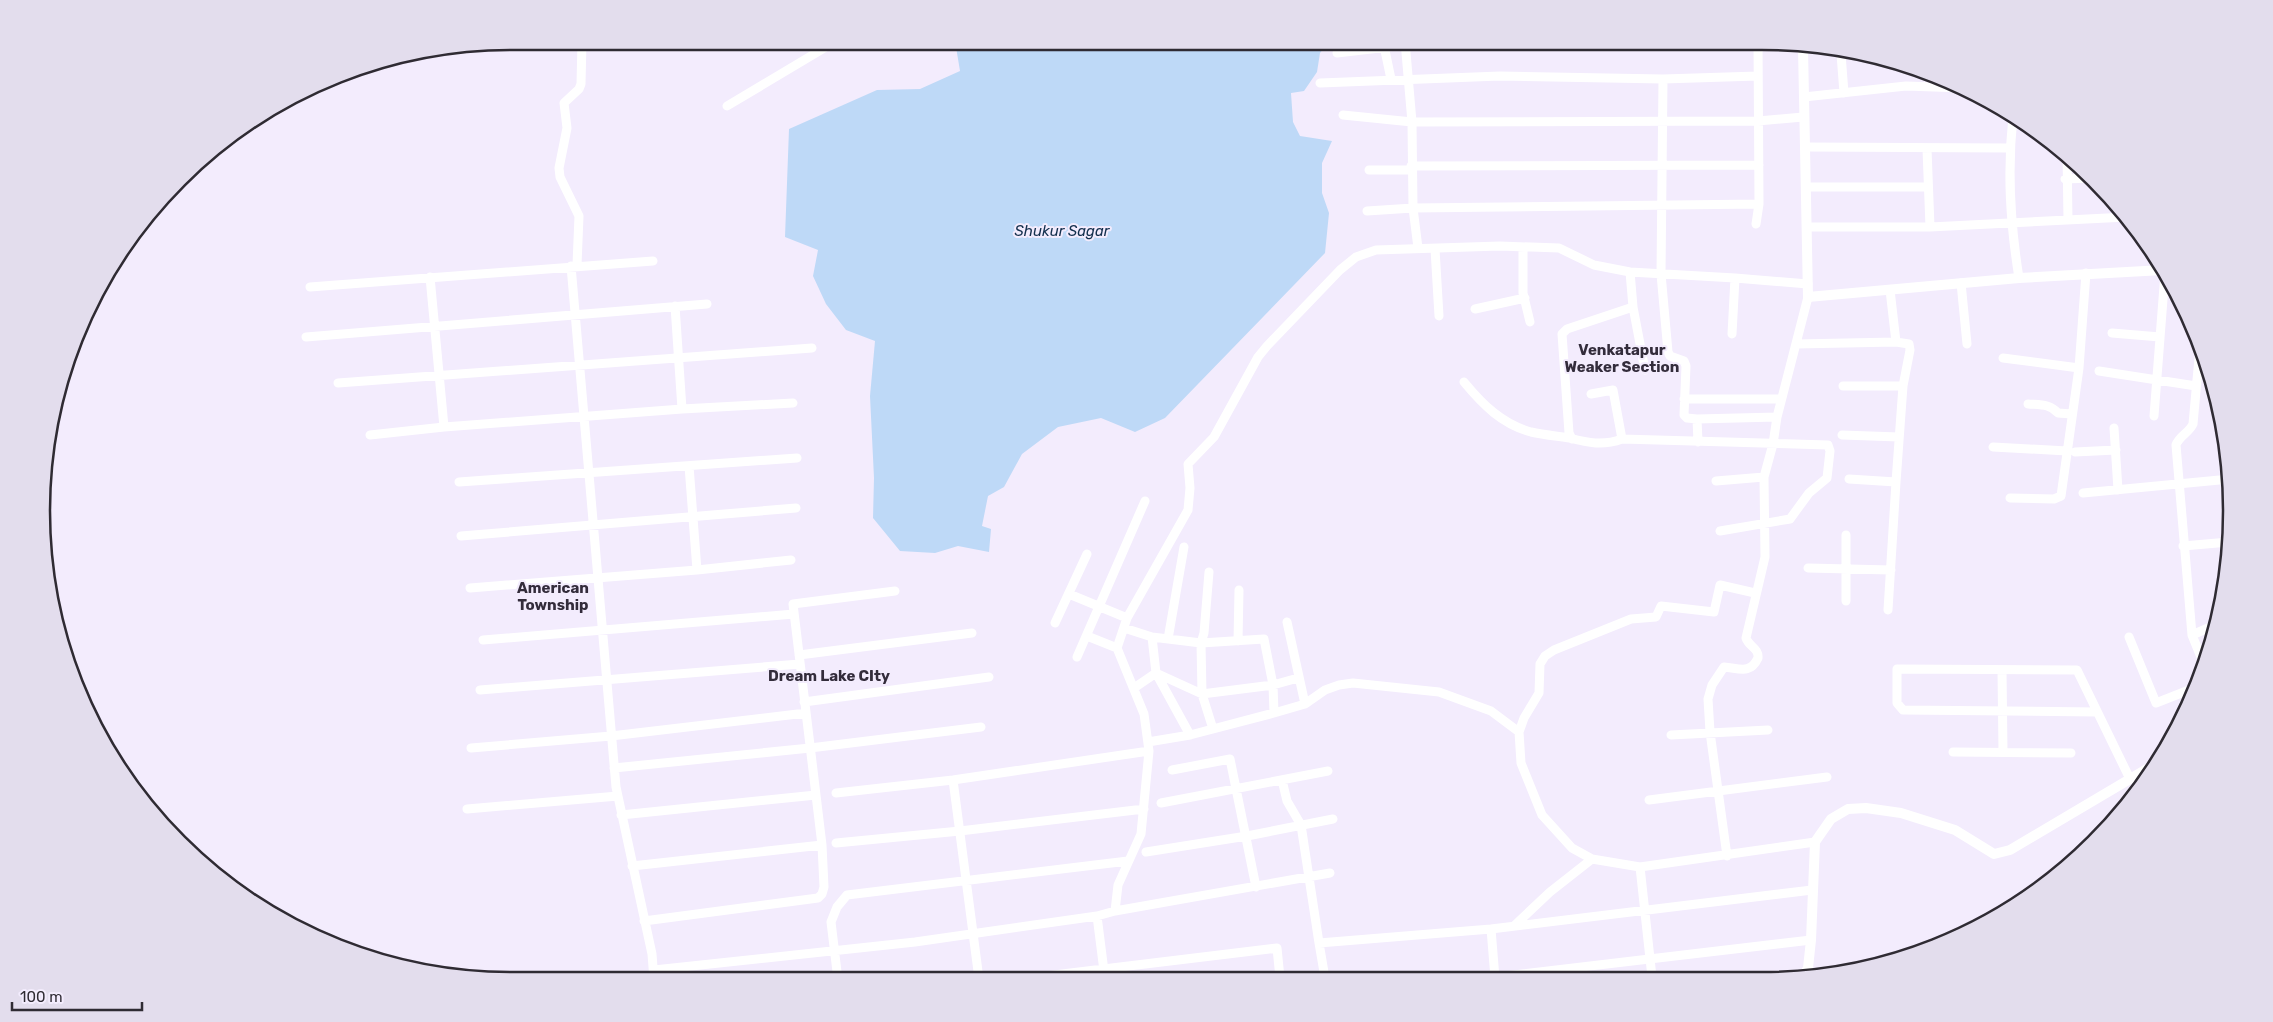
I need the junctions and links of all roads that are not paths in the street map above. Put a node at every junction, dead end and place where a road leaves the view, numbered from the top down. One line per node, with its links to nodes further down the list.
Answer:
1 (582, 50): 51 (street)
2 (821, 50): 18 (street)
3 (1355, 50): 8 (street)
4 (1385, 50): 11 (street)
5 (1406, 50): 12 (street)
6 (1758, 50): 10 (street)
7 (1803, 52): 17 (street)
8 (1337, 53)
9 (1841, 57): 16 (street)
10 (1758, 76): 13 (street); 22 (street)
11 (1391, 79): 12 (street); 14 (street)
12 (1408, 79): 13 (street); 23 (street)
13 (1663, 79): 21 (street)
14 (1320, 83)
15 (1943, 87): 16 (street)
16 (1844, 93): 17 (street)
17 (1804, 97): 20 (street)
18 (726, 106)
19 (1343, 115): 23 (street)
20 (1804, 117): 22 (street); 25 (street)
21 (1664, 121): 22 (street); 23 (street); 29 (street)
22 (1758, 121): 30 (street)
23 (1412, 122): 31 (street)
24 (2012, 124): 26 (street)
25 (1805, 147): 27 (street); 35 (street)
26 (2010, 148): 27 (street); 43 (street)
27 (1927, 149): 36 (street)
28 (2066, 164): 34 (street)
29 (1663, 165): 30 (street); 31 (street); 38 (street)
30 (1759, 165): 37 (street)
31 (1411, 168): 32 (street); 39 (street)
32 (1369, 170)
33 (2081, 178): 34 (street)
34 (2065, 179): 42 (street)
35 (1806, 187): 36 (street); 45 (street)
36 (1928, 188): 46 (street)
37 (1759, 204): 38 (street); 44 (street)
38 (1663, 205): 39 (street); 55 (street)
39 (1413, 208): 40 (street); 48 (street)
40 (1367, 211)
41 (2118, 217): 42 (street)
42 (2068, 220): 43 (street)
43 (2010, 222): 46 (street); 58 (street)
44 (1756, 224)
45 (1807, 227): 46 (street); 60 (street)
46 (1930, 227)
47 (1523, 247): 49 (street); 52 (street); 65 (street)
48 (1418, 248): 49 (street); 160 (street)
49 (1435, 249): 71 (street)
50 (652, 261): 51 (street)
51 (574, 265): 56 (street); 70 (street)
52 (1630, 272): 55 (street); 68 (street)
53 (2156, 272): 54 (street)
54 (2086, 273): 58 (street); 86 (street)
55 (1661, 274): 57 (street); 97 (street)
56 (430, 277): 62 (street); 73 (street)
57 (1735, 278): 60 (street); 75 (street)
58 (2019, 278): 59 (street)
59 (1961, 283): 63 (street); 80 (street)
60 (1808, 284): 64 (street)
61 (2163, 285): 77 (street)
62 (310, 287)
63 (1890, 290): 64 (street); 78 (street)
64 (1808, 297): 79 (street)
65 (1524, 298): 69 (street); 72 (street)
66 (707, 304): 67 (street)
67 (675, 306): 70 (street); 82 (street)
68 (1633, 307): 87 (street); 112 (street)
69 (1475, 310)
70 (575, 314): 73 (street); 85 (street)
71 (1439, 316)
72 (1530, 322)
73 (434, 325): 76 (street); 89 (street)
74 (2112, 333): 77 (street)
75 (1732, 334)
76 (306, 336)
77 (2160, 337): 90 (street)
78 (1896, 342): 79 (street); 94 (street)
79 (1796, 344): 98 (street)
80 (1966, 344)
81 (812, 348): 82 (street)
82 (678, 358): 85 (street); 101 (street)
83 (2003, 358): 86 (street)
84 (2198, 362): 95 (street)
85 (579, 366): 89 (street); 105 (street)
86 (2079, 368): 102 (street)
87 (1645, 370)
88 (2099, 371): 90 (street)
89 (438, 375): 92 (street); 107 (street)
90 (2156, 379): 95 (street); 103 (street)
91 (1464, 382): 112 (street)
92 (338, 383)
93 (1843, 386): 94 (street)
94 (1903, 386): 111 (street)
95 (2196, 386): 128 (street)
96 (1591, 394): 113 (street)
97 (1684, 399): 98 (street); 106 (street)
98 (1781, 399): 104 (street)
99 (793, 403): 101 (street)
100 (2028, 404): 102 (street)
101 (682, 409): 105 (street)
102 (2072, 414): 118 (street)
103 (2154, 416)
104 (1776, 417): 106 (street); 115 (street)
105 (584, 418): 107 (street); 121 (street)
106 (1698, 419): 114 (street)
107 (444, 427): 109 (street)
108 (2114, 428): 117 (street)
109 (370, 435)
110 (1842, 435): 111 (street)
111 (1899, 437): 127 (street)
112 (1572, 439): 113 (street)
113 (1622, 439): 114 (street)
114 (1698, 442): 115 (street)
115 (1773, 444): 122 (street); 135 (street)
116 (1993, 447): 118 (street)
117 (2116, 450): 118 (street); 129 (street)
118 (2071, 452): 131 (street)
119 (797, 458): 120 (street)
120 (688, 466): 121 (street); 134 (street)
121 (588, 472): 126 (street); 136 (street)
122 (1764, 477): 125 (street); 135 (street)
123 (1849, 479): 127 (street)
124 (2222, 479): 128 (street)
125 (1716, 481)
126 (459, 482)
127 (1896, 482): 148 (street)
128 (2179, 484): 129 (street); 142 (street)
129 (2118, 490): 130 (street)
130 (2083, 493)
131 (2010, 498)
132 (1145, 501): 157 (street)
133 (796, 508): 134 (street)
134 (692, 517): 136 (street); 147 (street)
135 (1764, 523): 137 (street); 154 (street)
136 (593, 524): 139 (street); 150 (street)
137 (1720, 531)
138 (1846, 535): 146 (street)
139 (461, 536)
140 (2222, 543): 142 (street)
141 (1184, 546): 171 (street)
142 (2183, 546): 167 (street)
143 (1087, 554): 155 (street)
144 (791, 560): 147 (street)
145 (1808, 568): 146 (street)
146 (1846, 569): 148 (street); 156 (street)
147 (697, 570): 150 (street)
148 (1890, 570): 158 (street)
149 (1209, 572): 174 (street)
150 (598, 578): 151 (street); 165 (street)
151 (470, 588)
152 (1240, 590): 173 (street)
153 (895, 591): 159 (street)
154 (1756, 593): 198 (street); 199 (street)
155 (1069, 594): 157 (street); 162 (street)
156 (1846, 601)
157 (1098, 606): 160 (street); 168 (street)
158 (1888, 610)
159 (794, 614): 165 (street); 178 (street)
160 (1127, 618): 163 (street)
161 (1287, 622): 182 (street)
162 (1055, 623)
163 (1124, 628): 169 (street); 175 (street)
164 (2207, 629): 167 (street)
165 (602, 630): 172 (street); 183 (street)
166 (972, 632): 178 (street)
167 (2192, 635): 176 (street)
168 (1087, 636): 175 (street); 177 (street)
169 (1152, 637): 171 (street); 180 (street)
170 (2129, 637): 187 (street)
171 (1168, 639): 174 (street)
172 (483, 640)
173 (1238, 641): 174 (street); 184 (street)
174 (1201, 643): 188 (street)
175 (1117, 648): 185 (street)
176 (2200, 656)
177 (1077, 657)
178 (799, 659): 183 (street); 189 (street)
179 (2002, 670): 191 (street); 191 (street); 192 (street)
180 (1156, 673): 185 (street); 188 (street); 200 (street)
181 (989, 677): 189 (street)
182 (1298, 678): 184 (street); 190 (street)
183 (606, 681): 186 (street); 202 (street)
184 (1273, 685): 188 (street); 194 (street)
185 (1134, 688): 203 (street)
186 (480, 690)
187 (2186, 691)
188 (1202, 694): 196 (street)
189 (804, 702): 193 (street)
190 (1305, 704): 194 (street); 198 (street)
191 (2002, 711): 192 (street); 207 (street)
192 (2097, 712): 214 (street)
193 (806, 713): 202 (street); 205 (street)
194 (1274, 713): 196 (street)
195 (981, 728): 205 (street)
196 (1213, 729): 200 (street)
197 (1768, 730): 199 (street)
198 (1520, 732): 236 (street)
199 (1710, 732): 201 (street); 218 (street)
200 (1190, 735): 203 (street)
201 (1671, 735)
202 (611, 736): 204 (street); 209 (street)
203 (1149, 746): 215 (street); 225 (street)
204 (471, 748)
205 (810, 748): 209 (street); 220 (street)
206 (1953, 752): 207 (street)
207 (2003, 752): 208 (street)
208 (2071, 753)
209 (614, 768): 221 (street)
210 (1172, 770): 217 (street)
211 (1328, 771): 216 (street)
212 (2141, 772): 214 (street)
213 (1827, 777): 218 (street)
214 (2130, 779): 231 (street)
215 (953, 780): 219 (street); 229 (street)
216 (1282, 780): 217 (street); 228 (street)
217 (1238, 788): 223 (street); 230 (street)
218 (1718, 791): 222 (street); 235 (street)
219 (836, 793)
220 (816, 795): 226 (street); 233 (street)
221 (618, 796): 224 (street); 226 (street)
222 (1648, 800)
223 (1161, 803)
224 (467, 809)
225 (1144, 809): 229 (street); 237 (street)
226 (621, 815): 238 (street)
227 (1333, 819): 228 (street)
228 (1301, 826): 230 (street); 241 (street)
229 (960, 831): 232 (street); 242 (street)
230 (1247, 836): 234 (street); 243 (street)
231 (1815, 842): 235 (street); 244 (street)
232 (836, 843)
233 (822, 846): 238 (street); 248 (street)
234 (1146, 852)
235 (1727, 856): 239 (street)
236 (1592, 859): 239 (street); 249 (street)
237 (1128, 861): 242 (street); 246 (street)
238 (632, 866): 248 (street)
239 (1640, 867): 245 (street)
240 (1330, 873): 241 (street)
241 (1309, 877): 243 (street); 253 (street)
242 (966, 881): 251 (street); 254 (street)
243 (1256, 887): 246 (street)
244 (1812, 890): 245 (street); 252 (street)
245 (1644, 909): 249 (street); 255 (street)
246 (1115, 911): 247 (street)
247 (1097, 916): 251 (street); 260 (street)
248 (644, 921): 257 (street)
249 (1514, 926): 250 (street)
250 (1491, 929): 253 (street); 264 (street)
251 (974, 933): 254 (street); 259 (street)
252 (1811, 940): 255 (street); 256 (street)
253 (1319, 943): 263 (street)
254 (834, 950): 257 (street); 258 (street)
255 (1651, 960): 265 (street); 266 (street)
256 (1807, 969)
257 (654, 970)
258 (837, 972)
259 (978, 972)
260 (1104, 972)
261 (1117, 972): 262 (street)
262 (1280, 972)
263 (1324, 972)
264 (1492, 972)
265 (1545, 972)
266 (1652, 972)

